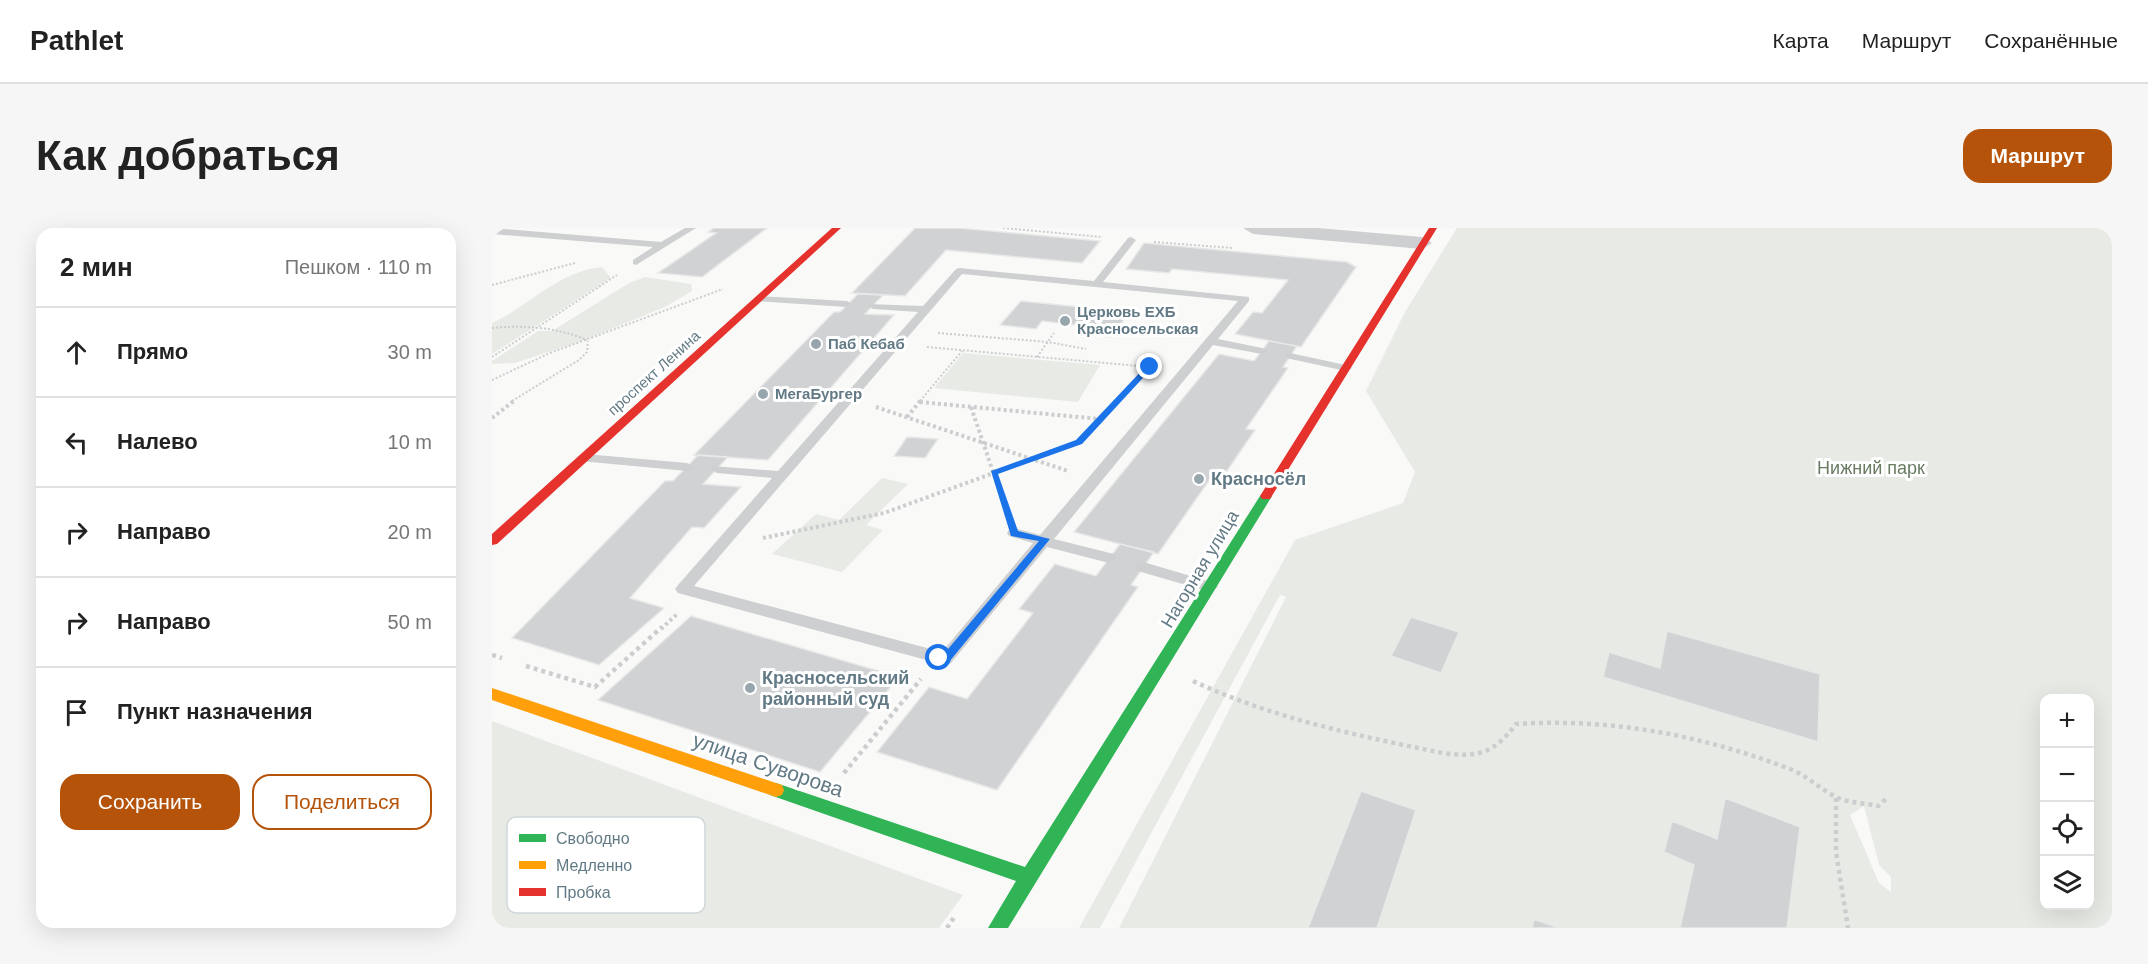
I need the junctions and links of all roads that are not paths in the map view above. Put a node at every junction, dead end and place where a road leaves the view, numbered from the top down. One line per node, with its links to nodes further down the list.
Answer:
1 (692, 228): 8 (lane)
2 (837, 228): 11 (street, проспект Ленина)
3 (1253, 228): 5 (street)
4 (495, 230): 8 (lane)
5 (1294, 230): 6 (street)
6 (1428, 236): 18 (street, Нагорная улица)
7 (1131, 240): 10 (lane)
8 (661, 245): 9 (lane)
9 (636, 262)
10 (1096, 285): 14 (lane); 15 (lane)
11 (759, 299): 12 (lane); 19 (street, проспект Ленина)
12 (847, 304)
13 (873, 306): 14 (lane)
14 (927, 309): 22 (lane)
15 (1211, 340): 16 (lane); 24 (lane)
16 (1262, 351)
17 (1290, 356): 18 (lane)
18 (1346, 368): 28 (street, Нагорная улица)
19 (585, 458): 20 (lane); 25 (street, проспект Ленина)
20 (687, 467)
21 (717, 469): 22 (lane)
22 (782, 475): 24 (lane)
23 (1014, 533): 24 (lane)
24 (1046, 539): 26 (lane)
25 (492, 541)
26 (1109, 558)
27 (1143, 567): 28 (lane)
28 (1210, 587): 30 (street, Нагорная улица)
29 (492, 694): 30 (street, улица Суворова)
30 (1030, 877): 31 (street, Нагорная улица)
31 (997, 928)

